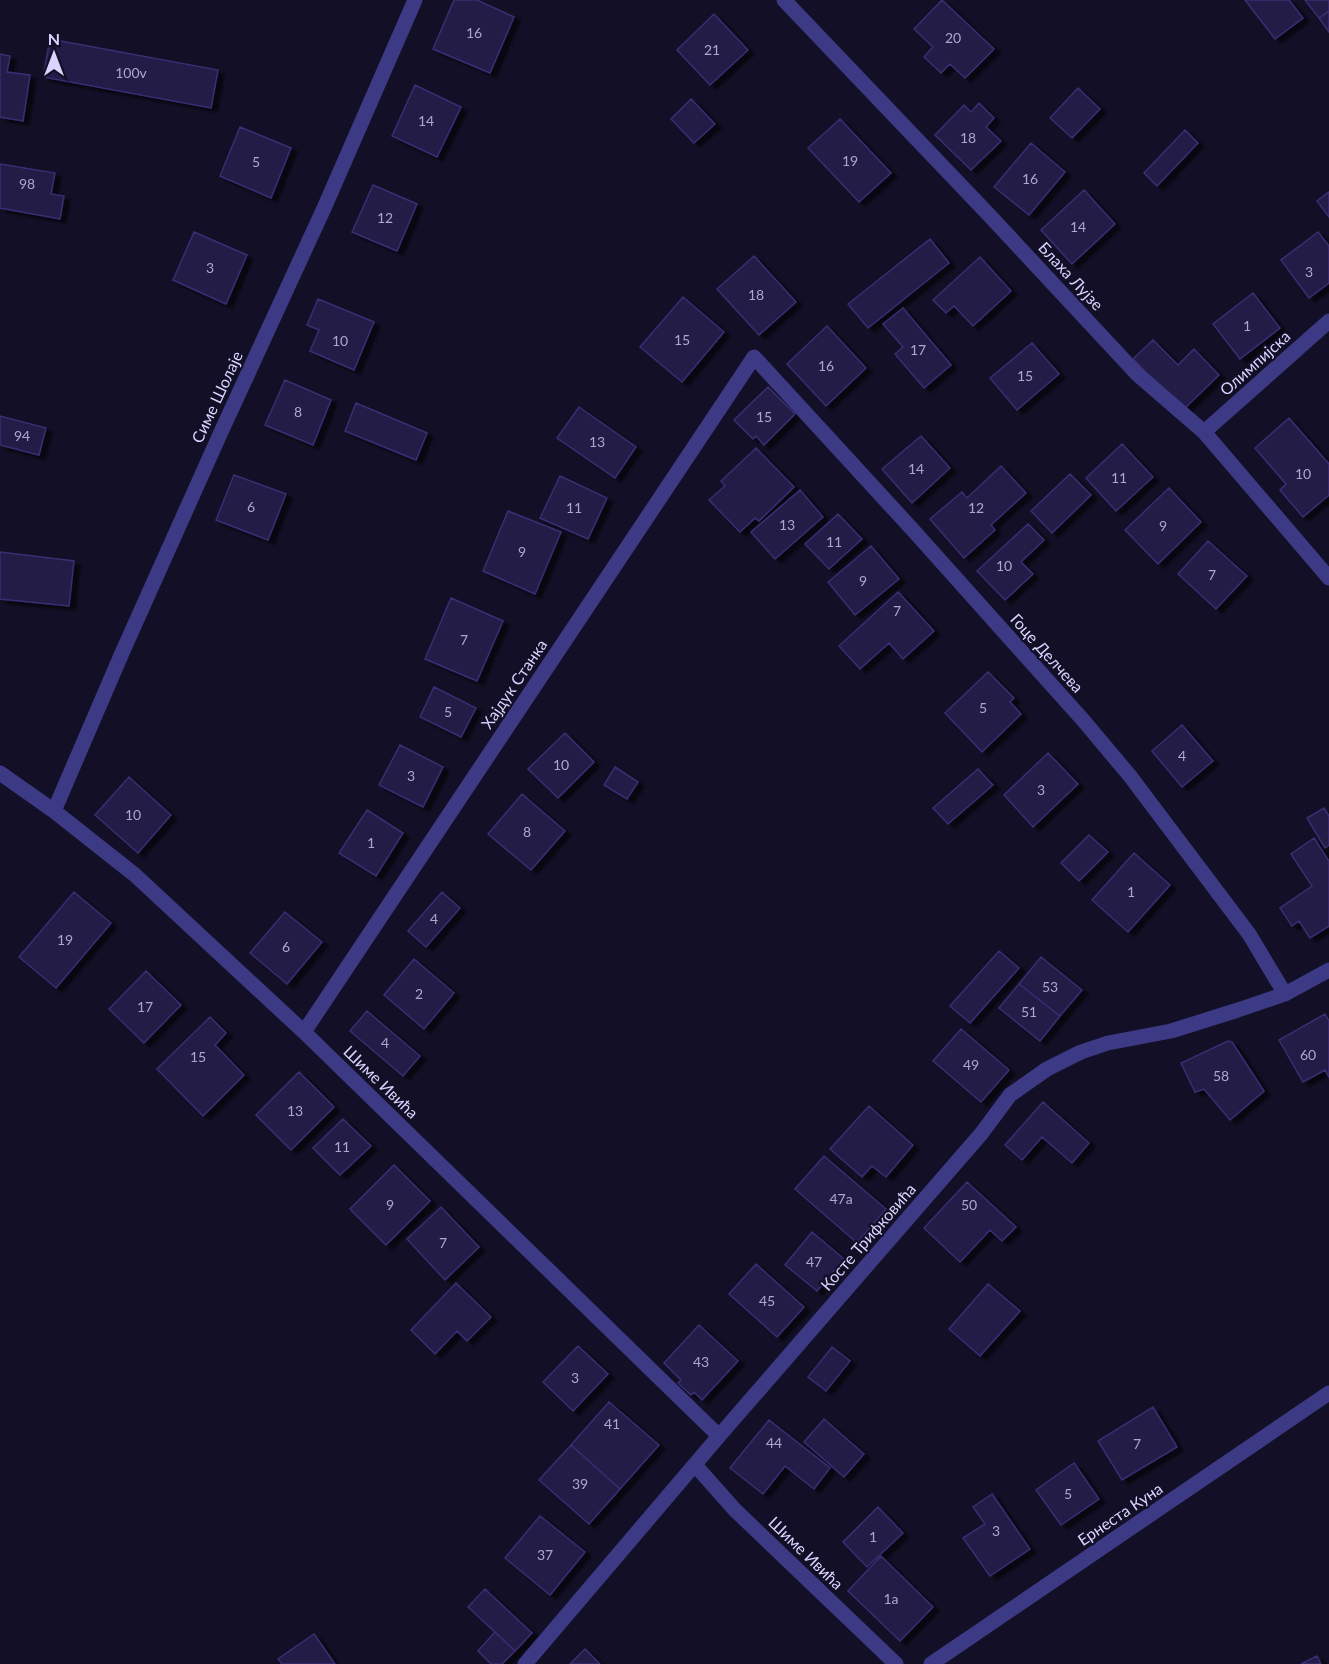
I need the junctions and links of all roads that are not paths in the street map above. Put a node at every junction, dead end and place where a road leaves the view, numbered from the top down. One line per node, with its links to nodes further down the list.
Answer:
1 (415, 0): 8 (street, Симе Шолаје)
2 (784, 0): 5 (street, Блаха Лујзе)
3 (1329, 321): 5 (street, Олимпијска)
4 (754, 357): 10 (street, Гоце Делчева); 11 (street, Хајдук Станка)
5 (1204, 432): 6 (street, Блаха Лујзе)
6 (1329, 578)
7 (0, 773): 8 (street, Шиме Ивића)
8 (54, 811): 11 (street, Шиме Ивића)
9 (1329, 970): 10 (street, Косте Трифковића)
10 (1285, 994): 13 (street, Косте Трифковића)
11 (304, 1032): 13 (street, Шиме Ивића)
12 (1329, 1393): 17 (street, Ернеста Куна)
13 (719, 1436): 14 (street, Косте Трифковића)
14 (695, 1465): 15 (street, Косте Трифковића); 16 (street, Шиме Ивића)
15 (525, 1664)
16 (896, 1664)
17 (931, 1664)

